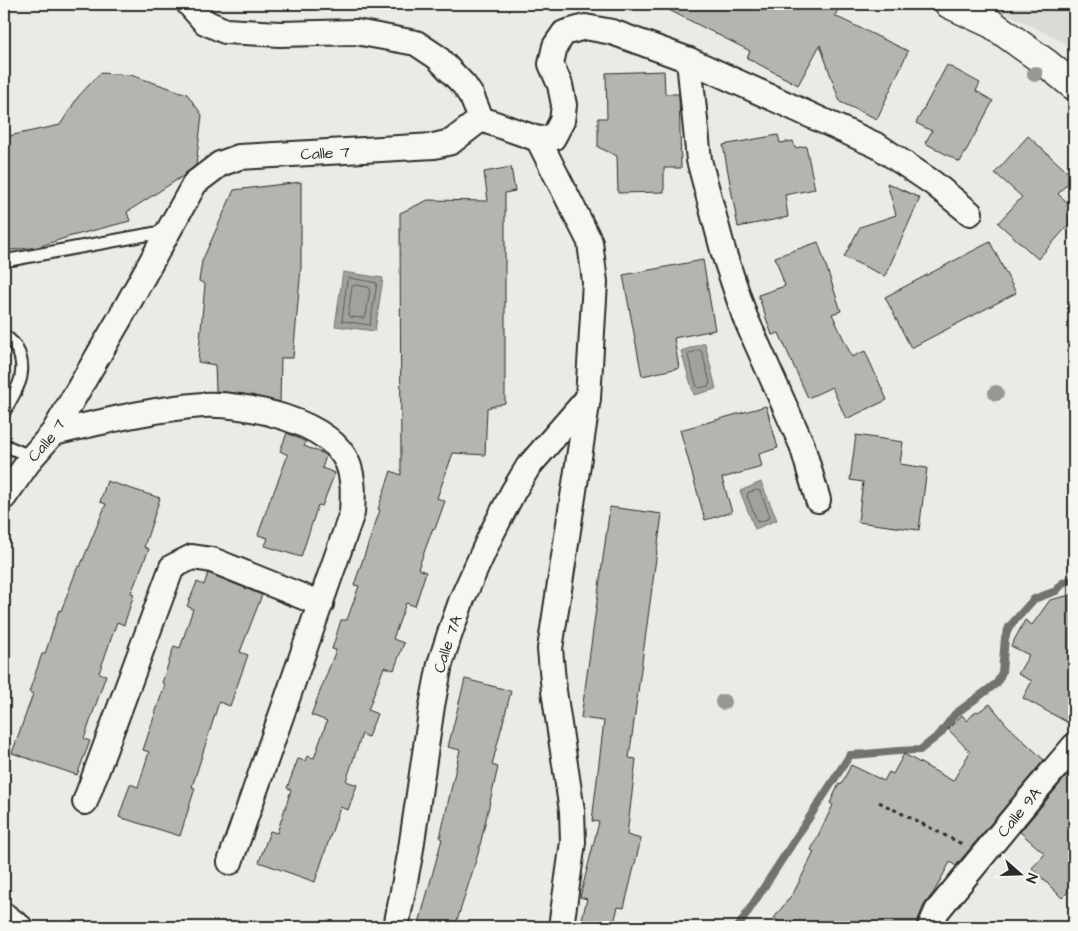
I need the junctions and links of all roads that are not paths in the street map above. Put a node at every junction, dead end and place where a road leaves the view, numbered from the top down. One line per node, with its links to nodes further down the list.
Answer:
1 (188, 4): 5 (street)
2 (949, 4): 4 (main road)
3 (689, 60): 6 (street); 7 (street); 17 (street)
4 (1074, 86)
5 (481, 119): 6 (street); 8 (street, Calle 7)
6 (538, 139): 11 (street)
7 (970, 213)
8 (169, 231): 9 (lane); 13 (street, Calle 7)
9 (4, 261)
10 (4, 336): 12 (lane)
11 (588, 398): 24 (street, Calle 7A); 25 (street)
12 (4, 412)
13 (53, 433): 15 (street, Calle 7); 18 (street)
14 (4, 445): 15 (lane)
15 (32, 457): 16 (street, Calle 7)
16 (4, 498)
17 (818, 500)
18 (321, 604): 20 (street); 21 (street)
19 (1074, 746): 26 (street, Calle 9A)
20 (86, 802)
21 (230, 862)
22 (4, 915): 23 (street)
23 (20, 927)
24 (396, 927)
25 (561, 927)
26 (930, 927)

